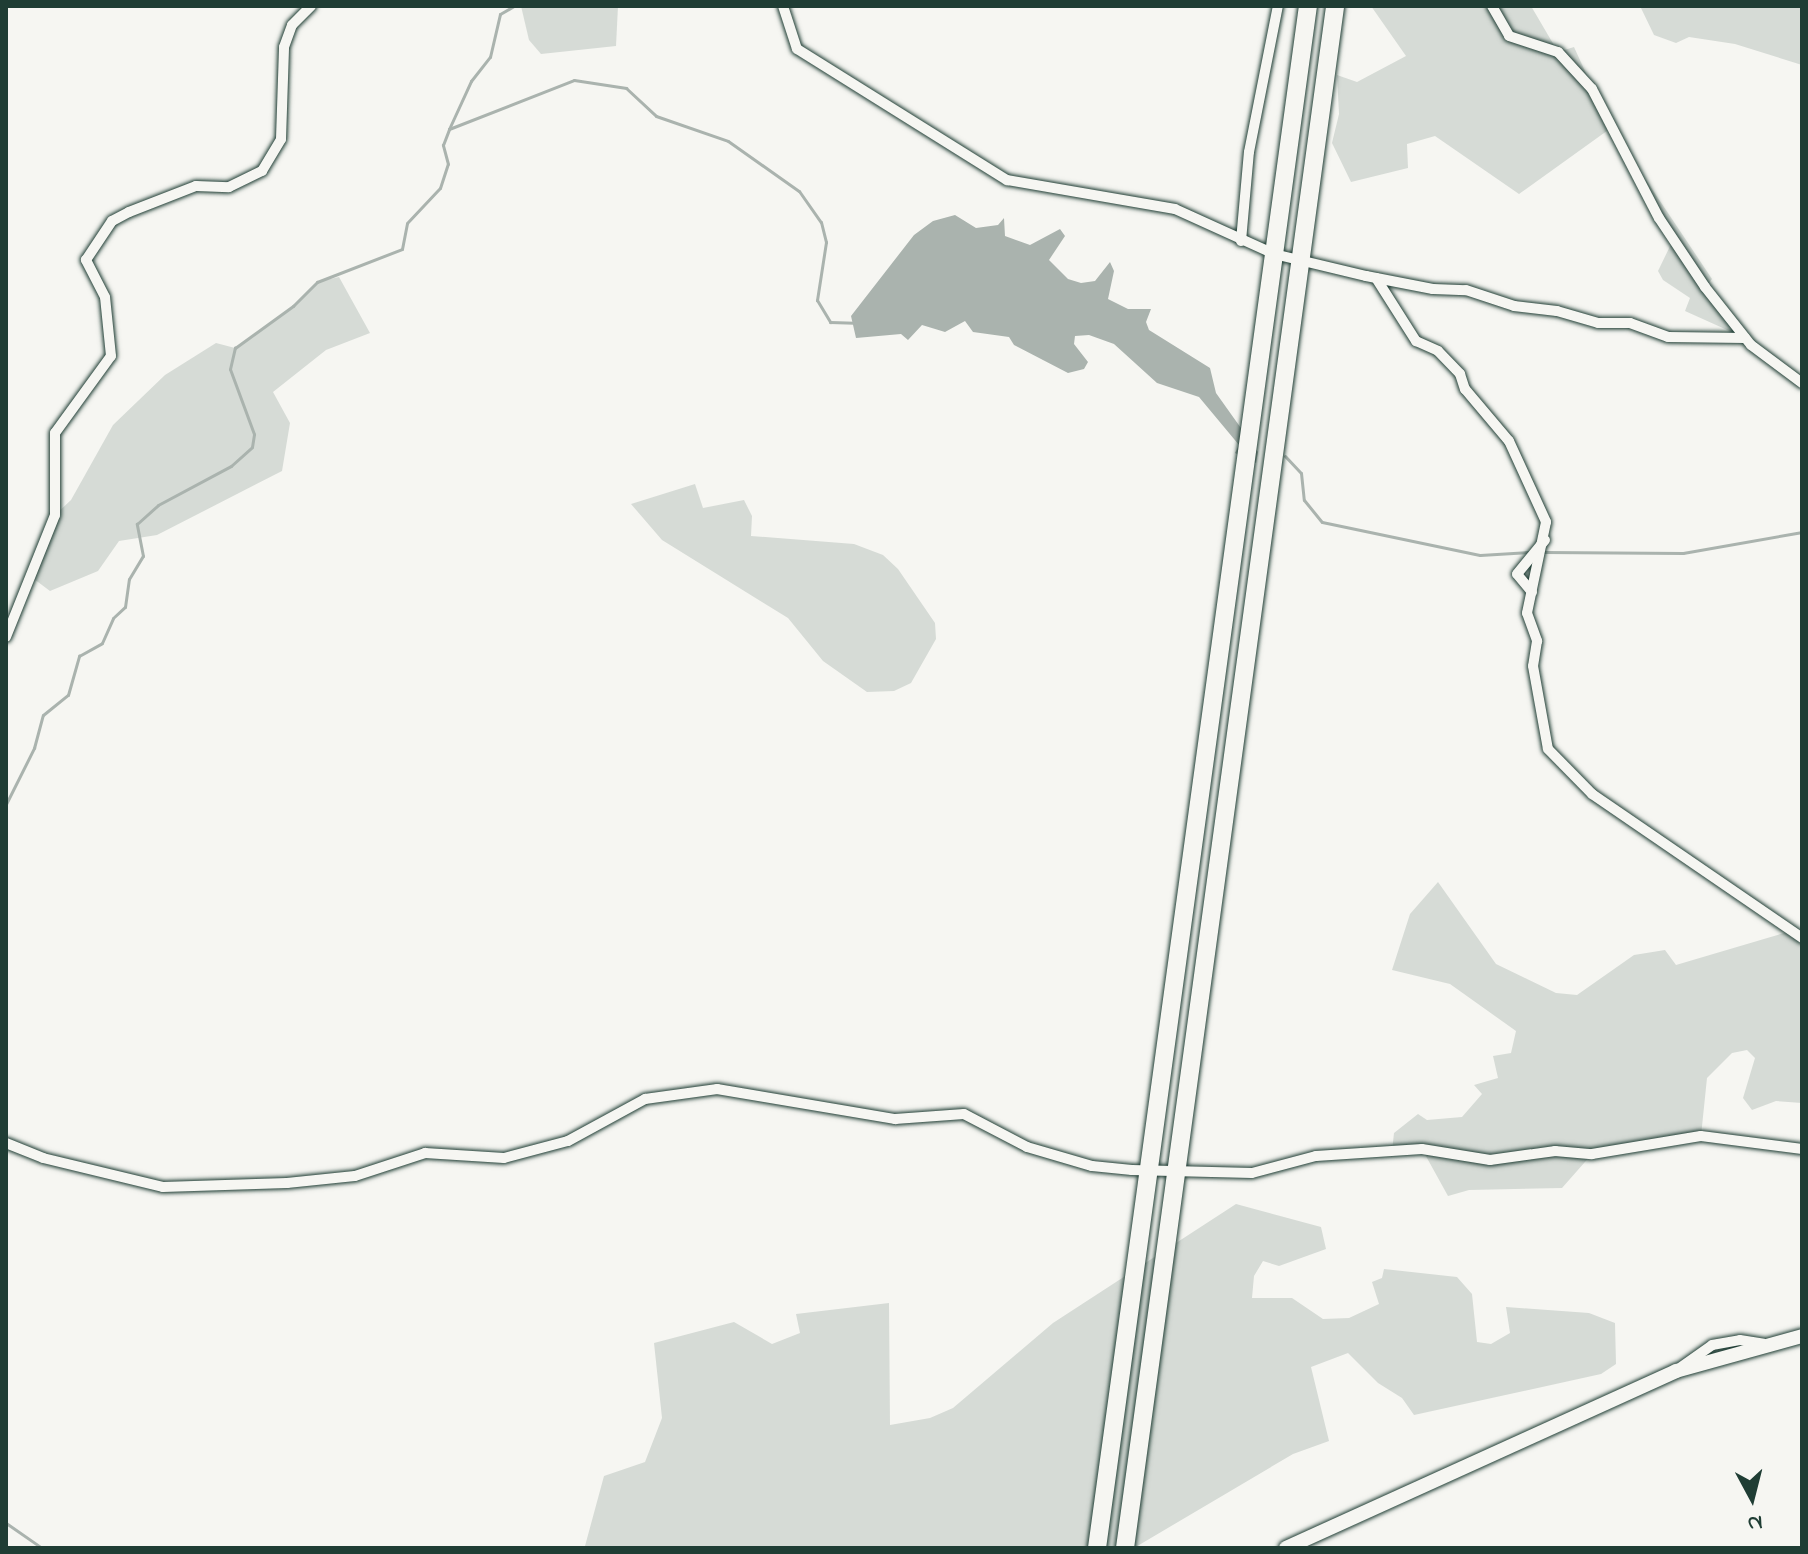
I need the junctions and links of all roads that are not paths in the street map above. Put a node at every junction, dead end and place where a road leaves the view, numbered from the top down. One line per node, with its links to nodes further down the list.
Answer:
1 (311, 6): 15 (street)
2 (783, 6): 7 (street)
3 (1278, 6): 7 (street)
4 (1308, 6): 8 (highway)
5 (1335, 6): 9 (highway)
6 (1492, 6): 11 (street)
7 (1241, 241): 8 (street)
8 (1274, 254): 9 (street); 19 (highway)
9 (1301, 261): 10 (street); 20 (highway)
10 (1376, 278): 11 (street); 13 (street)
11 (1745, 338): 12 (street)
12 (1802, 383)
13 (1546, 539): 14 (street); 14 (street)
14 (1532, 592): 16 (street)
15 (6, 637)
16 (1802, 938)
17 (6, 1143): 19 (street)
18 (1802, 1149): 20 (street)
19 (1150, 1170): 20 (street); 22 (highway)
20 (1175, 1172): 23 (highway)
21 (1802, 1336): 24 (street)
22 (1097, 1548)
23 (1125, 1548)
24 (1286, 1548)

